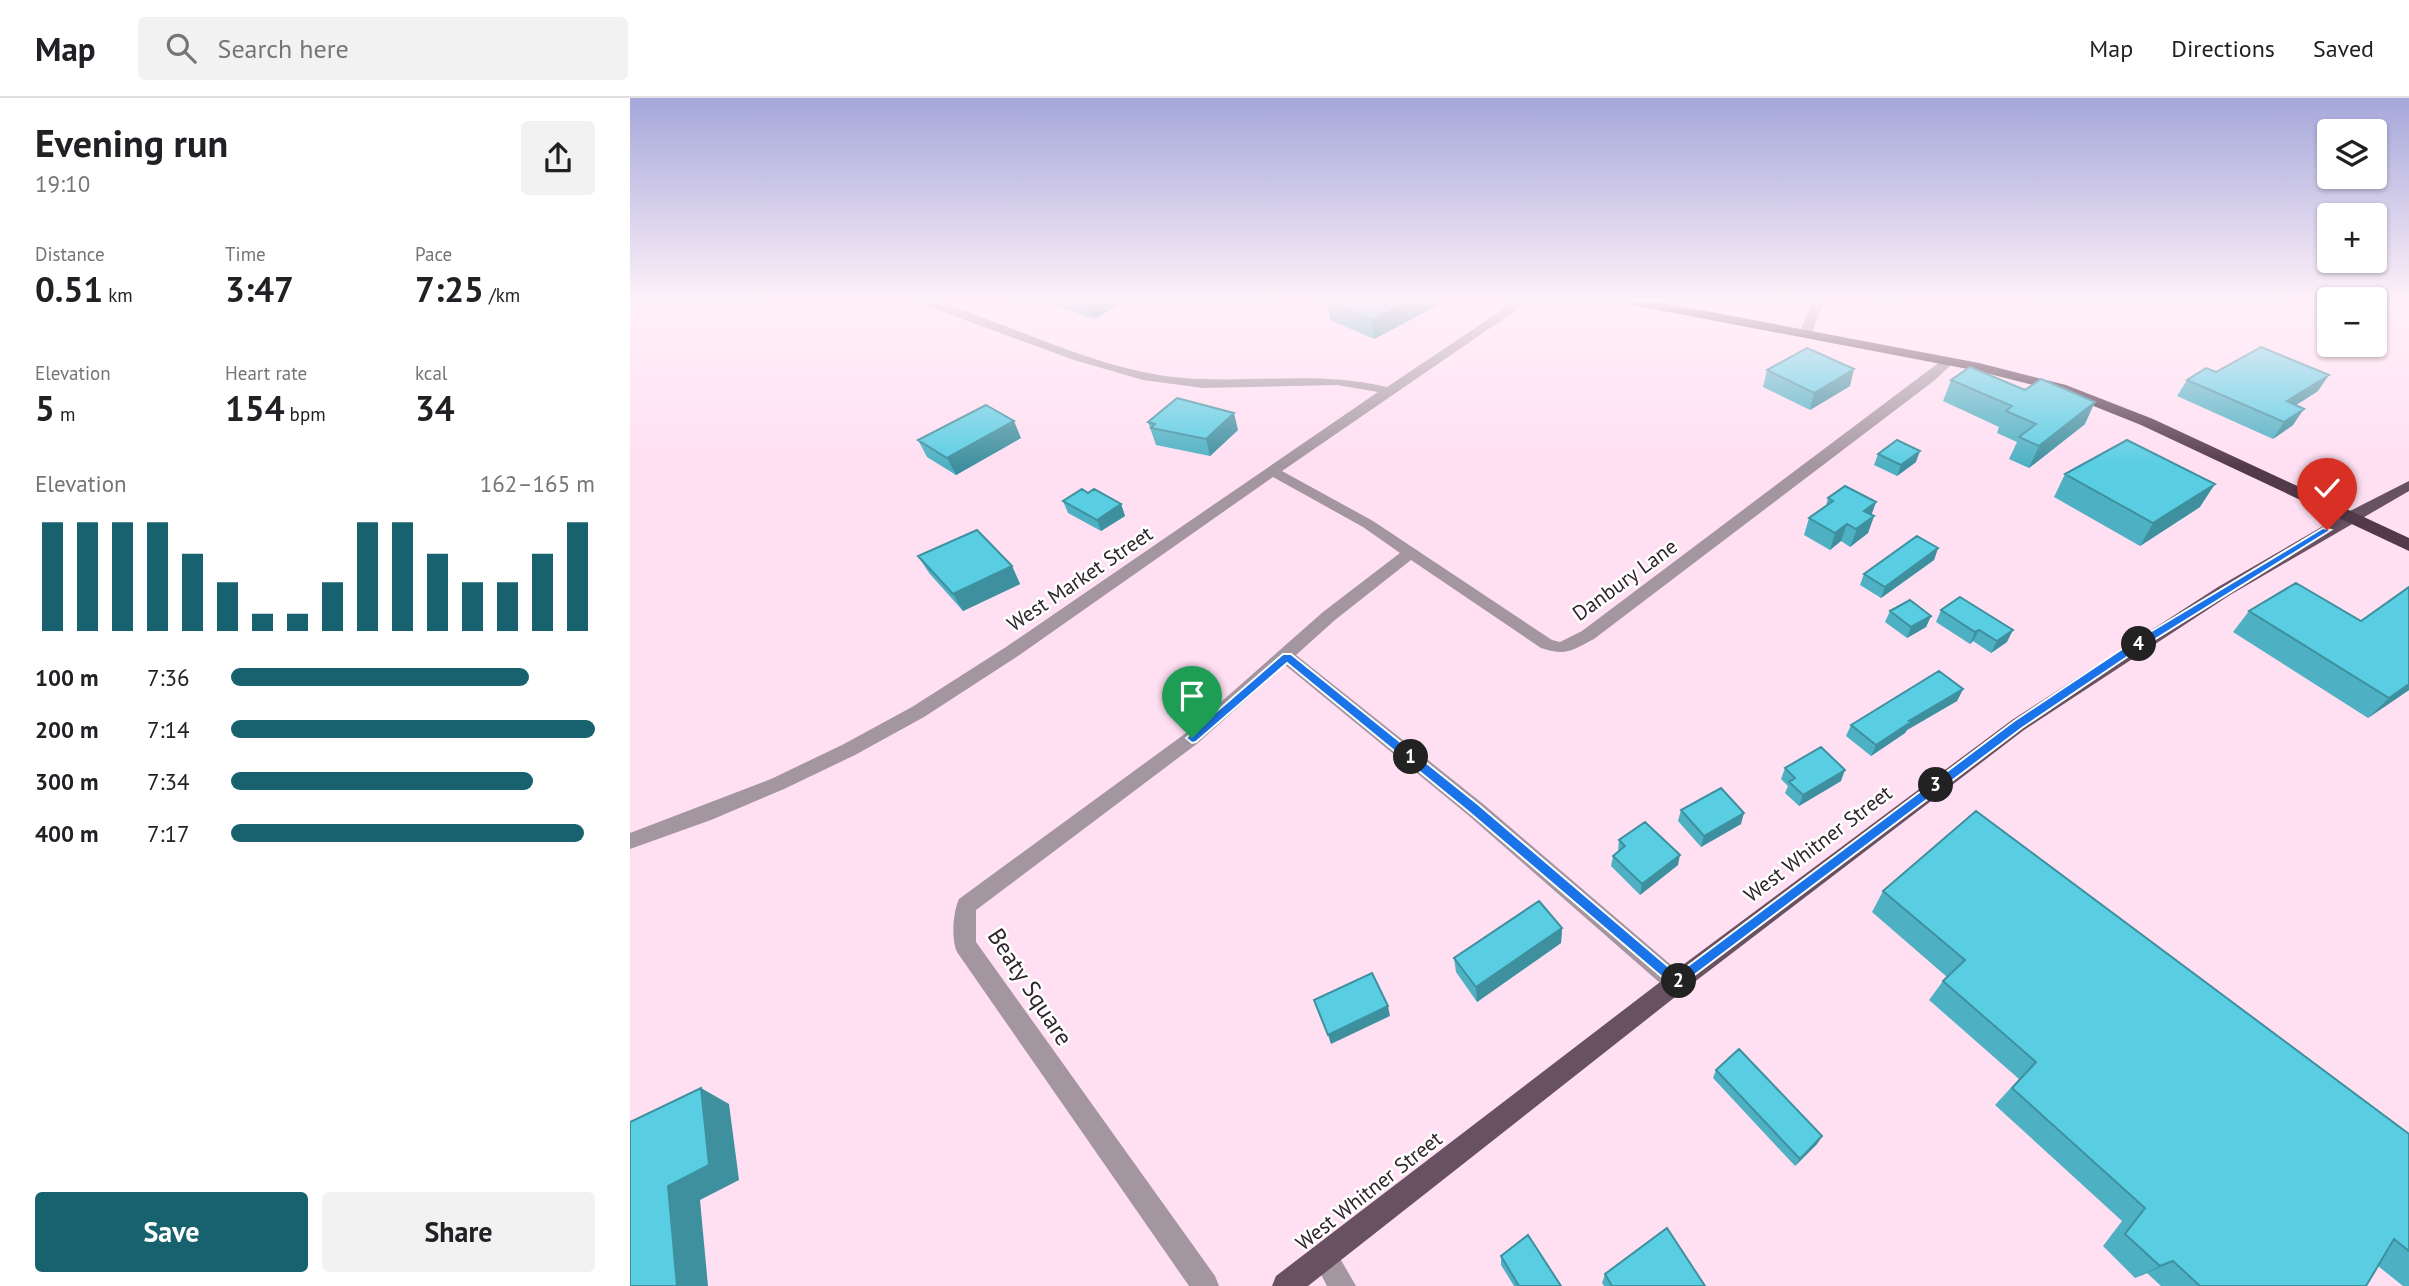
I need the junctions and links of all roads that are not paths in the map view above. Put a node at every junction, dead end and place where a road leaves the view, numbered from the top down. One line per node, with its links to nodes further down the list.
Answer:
1 (1080, 355): 5 (street)
2 (1442, 355): 5 (street, West Market Street)
3 (1919, 355): 4 (highway)
4 (1949, 361): 8 (highway); 10 (street, Danbury Lane)
5 (1389, 391): 6 (street, West Market Street)
6 (1272, 471): 10 (street, Danbury Lane); 12 (street, West Market Street)
7 (2409, 485): 8 (main road, West Whitner Street)
8 (2348, 517): 9 (highway); 13 (main road, West Whitner Street)
9 (2409, 545)
10 (1410, 553): 11 (street, Beaty Square)
11 (1287, 657): 13 (street); 15 (street, Beaty Square)
12 (630, 841)
13 (1676, 983): 14 (main road, West Whitner Street)
14 (1325, 1257): 16 (main road, West Whitner Street); 17 (street)
15 (1205, 1286)
16 (1286, 1286)
17 (1342, 1286)

